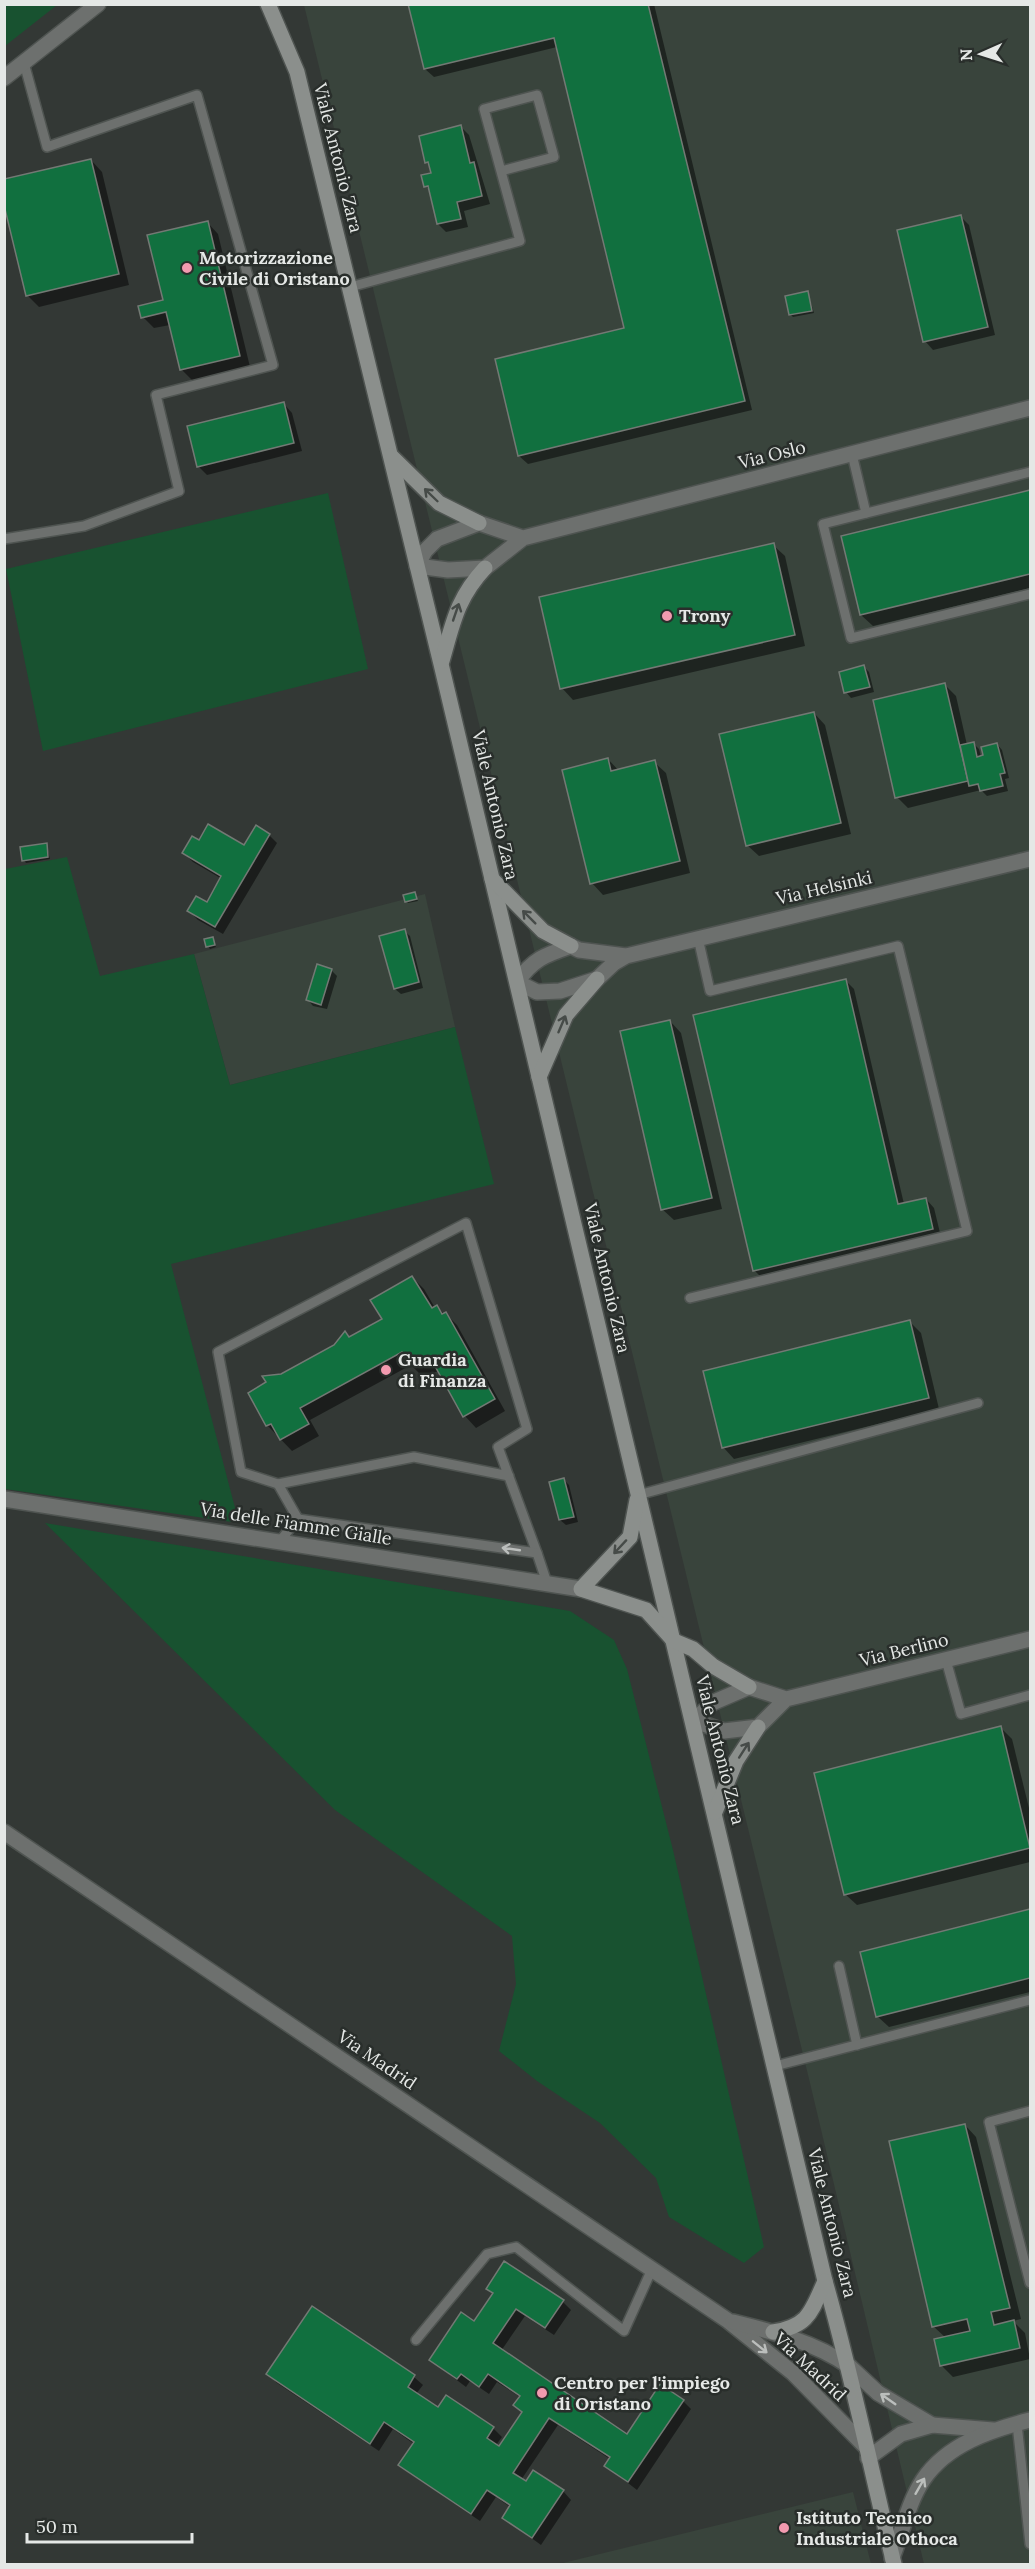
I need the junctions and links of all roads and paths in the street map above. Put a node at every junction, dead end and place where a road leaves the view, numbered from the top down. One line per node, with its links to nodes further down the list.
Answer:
1 (98, 4): 3 (street)
2 (268, 4): 6 (main road, Viale Antonio Zara)
3 (24, 63): 4 (street); 14 (lane)
4 (4, 78)
5 (501, 171): 5 (lane); 6 (lane)
6 (350, 287): 9 (main road, Viale Antonio Zara)
7 (1030, 408): 8 (street, Via Oslo)
8 (852, 454): 11 (lane); 13 (street, Via Oslo)
9 (391, 456): 12 (main road, one-way to 9); 15 (main road, Viale Antonio Zara)
10 (1030, 472): 11 (lane)
11 (866, 513): 17 (lane)
12 (479, 524): 13 (street); 15 (street)
13 (523, 538): 16 (street, Via Oslo)
14 (4, 539)
15 (417, 566): 16 (street); 18 (main road, Viale Antonio Zara)
16 (485, 568): 18 (main road, one-way to 16)
17 (1030, 594)
18 (441, 664): 20 (main road, Viale Antonio Zara)
19 (1030, 859): 21 (street, Via Helsinki)
20 (492, 879): 22 (main road, one-way to 20); 25 (main road, Viale Antonio Zara)
21 (698, 938): 23 (street, Via Helsinki); 27 (lane)
22 (572, 946): 23 (street, Via Helsinki); 25 (street)
23 (626, 956): 24 (street, Via Helsinki)
24 (597, 979): 25 (street, Via Helsinki); 26 (main road, one-way to 24)
25 (517, 982): 26 (main road, Viale Antonio Zara)
26 (540, 1077): 31 (main road, Viale Antonio Zara)
27 (690, 1298)
28 (978, 1403): 31 (lane)
29 (509, 1476): 30 (lane); 30 (lane); 35 (lane)
30 (278, 1484): 33 (lane)
31 (638, 1495): 37 (main road, one-way to 37); 39 (main road, Viale Antonio Zara)
32 (4, 1498): 34 (street, Via delle Fiamme Gialle)
33 (298, 1519): 34 (lane); 35 (lane, one-way to 33)
34 (279, 1542): 36 (street, Via delle Fiamme Gialle)
35 (537, 1553): 36 (lane)
36 (547, 1583): 37 (street, Via delle Fiamme Gialle)
37 (581, 1589): 39 (main road)
38 (1030, 1639): 40 (street, Via Berlino)
39 (674, 1641): 41 (main road); 44 (main road, Viale Antonio Zara)
40 (946, 1660): 42 (lane); 43 (street, Via Berlino)
41 (749, 1687): 43 (street); 44 (street)
42 (1030, 1695)
43 (786, 1699): 45 (street)
44 (693, 1721): 45 (street); 46 (main road, Viale Antonio Zara)
45 (758, 1727): 46 (main road, one-way to 45)
46 (715, 1812): 51 (main road, Viale Antonio Zara)
47 (4, 1832): 53 (street, Via Madrid)
48 (839, 1966): 50 (lane)
49 (1030, 2000): 50 (lane)
50 (857, 2045): 51 (lane)
51 (775, 2066): 54 (main road, Viale Antonio Zara)
52 (1030, 2111): 55 (lane)
53 (652, 2269): 56 (street, Via Madrid); 58 (lane)
54 (825, 2281): 57 (main road); 59 (main road, Viale Antonio Zara)
55 (1030, 2283)
56 (728, 2320): 57 (street, Via Madrid); 63 (street, Via Madrid, one-way to 63)
57 (773, 2332): 59 (street, Via Madrid)
58 (417, 2340)
59 (849, 2366): 61 (street, Via Madrid, one-way to 59); 63 (main road, Viale Antonio Zara)
60 (1024, 2422): 62 (street); 64 (lane)
61 (932, 2425): 62 (street); 63 (street)
62 (993, 2430): 66 (street, one-way to 62)
63 (866, 2452): 66 (main road, Viale Antonio Zara)
64 (1029, 2533): 65 (lane)
65 (1030, 2544)
66 (893, 2561)

